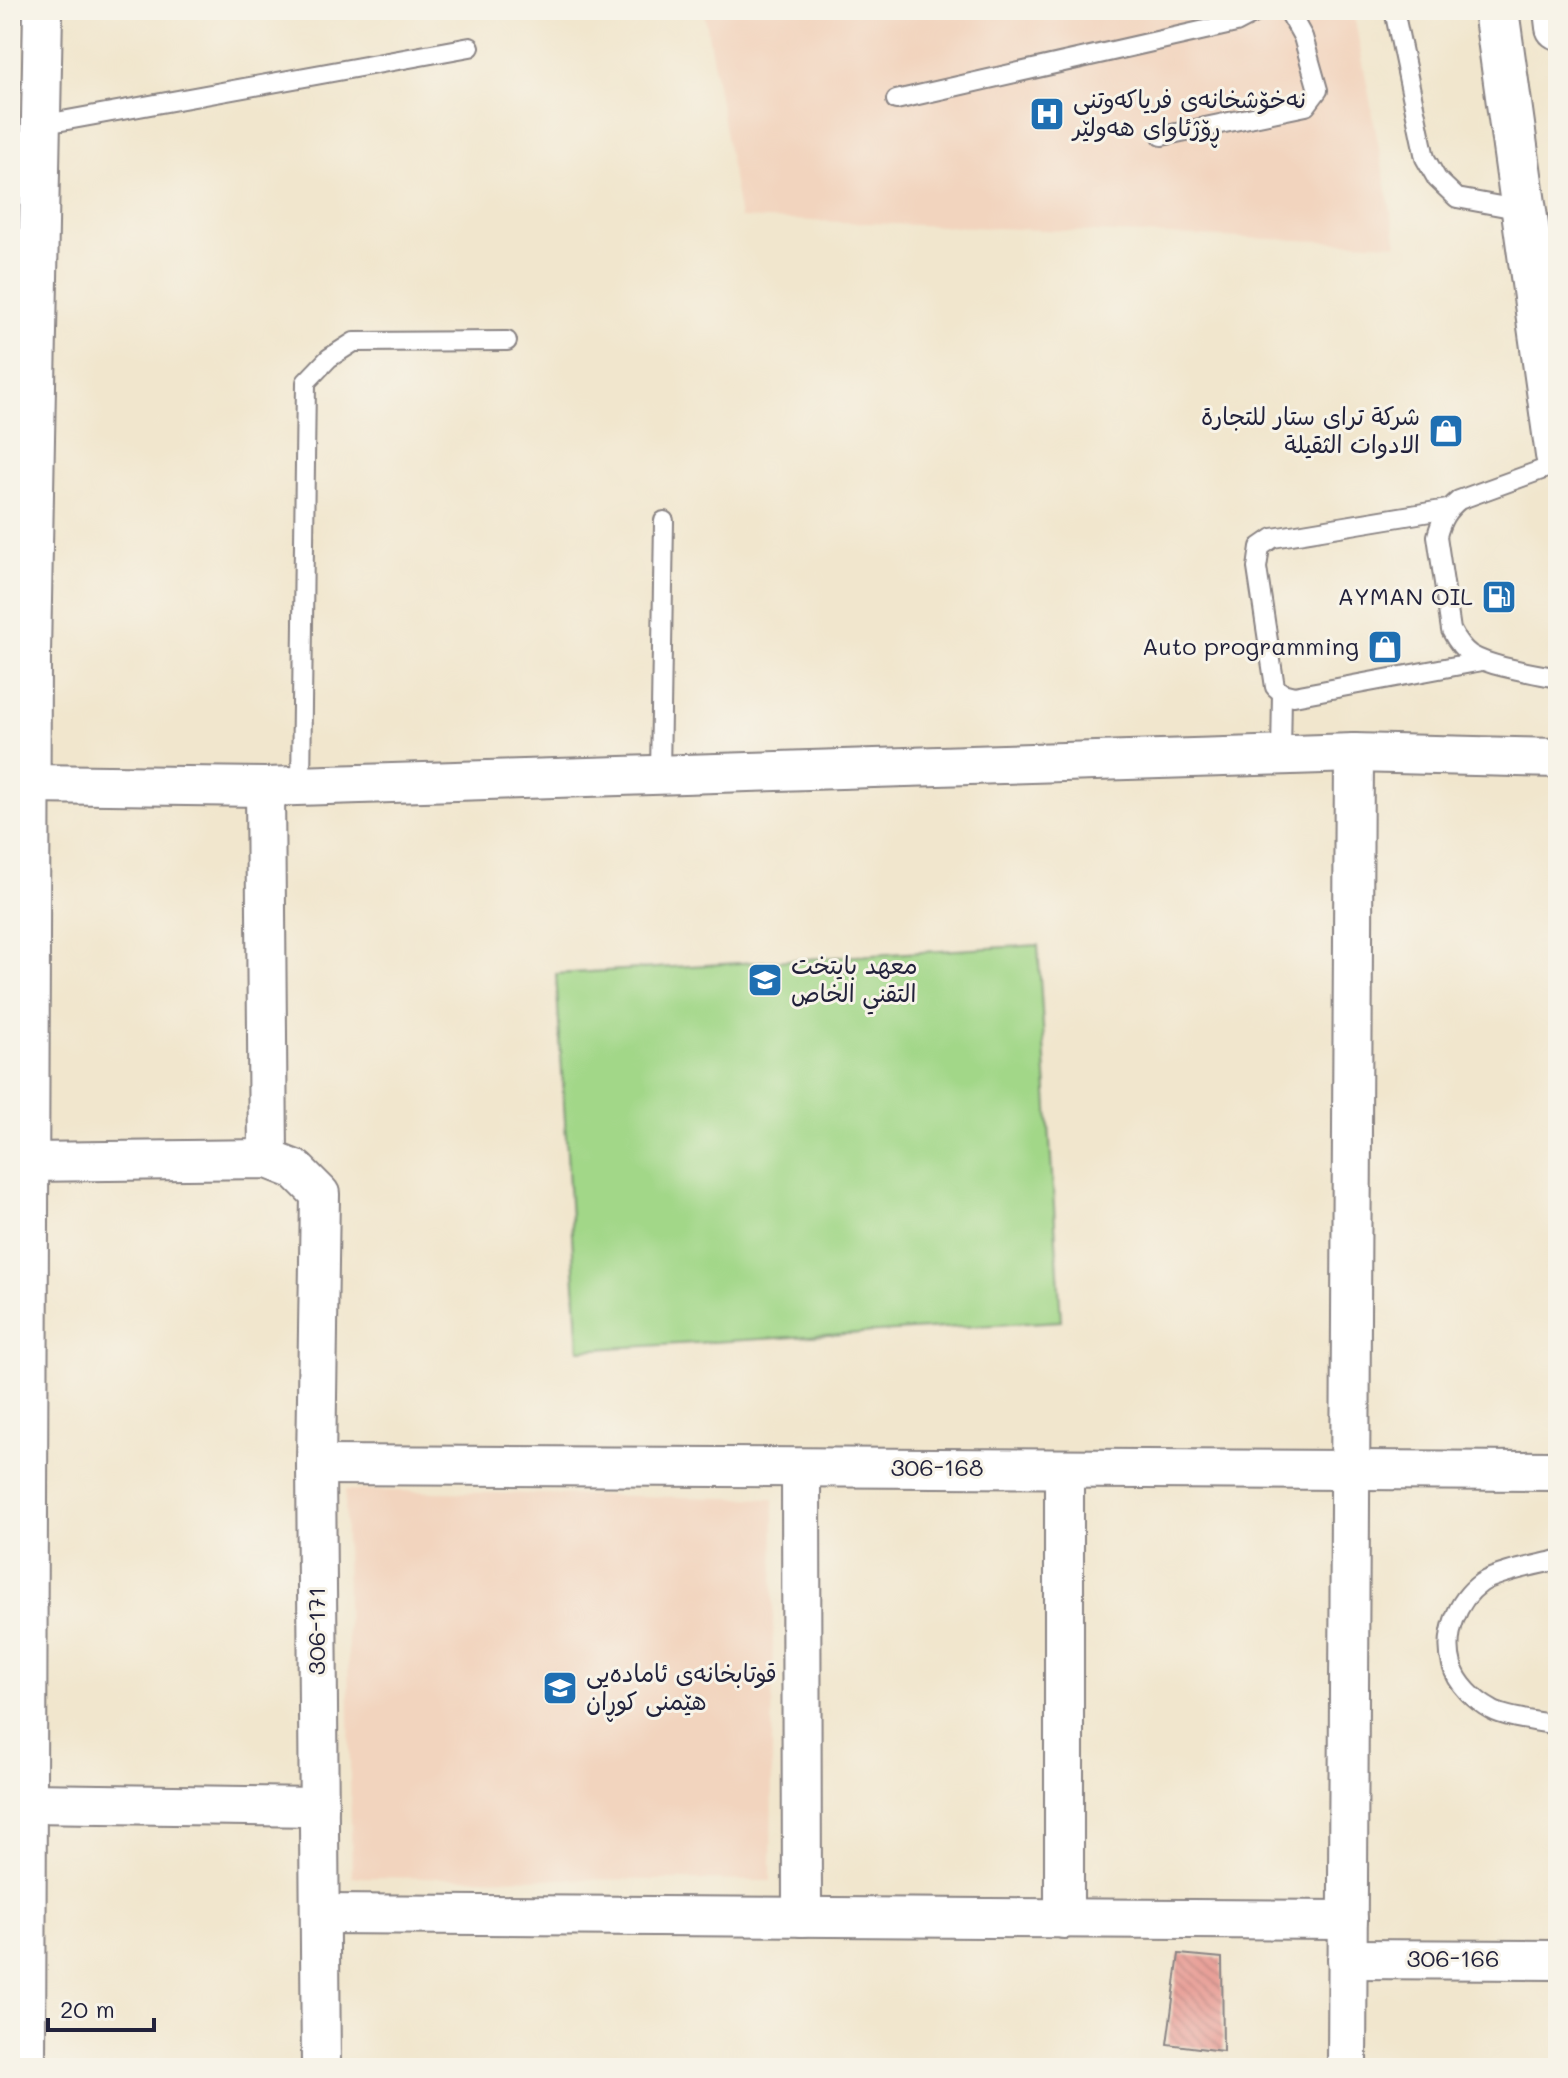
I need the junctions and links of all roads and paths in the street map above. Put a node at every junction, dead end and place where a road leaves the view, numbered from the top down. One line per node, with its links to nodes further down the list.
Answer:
1 (43, 10): 10 (street)
2 (1261, 10): 9 (lane)
3 (1288, 10): 11 (lane)
4 (1394, 10): 12 (lane)
5 (1496, 10): 12 (main road)
6 (1556, 10): 7 (main road)
7 (1558, 27)
8 (470, 47): 10 (lane)
9 (896, 100)
10 (40, 125): 18 (street)
11 (1162, 136)
12 (1524, 211): 14 (main road)
13 (507, 341): 27 (lane)
14 (1558, 455)
15 (1558, 464): 16 (lane)
16 (1448, 509): 19 (lane); 21 (lane)
17 (664, 521): 25 (lane)
18 (20, 654): 26 (street)
19 (1482, 661): 20 (lane); 21 (lane)
20 (1558, 678)
21 (1282, 693): 23 (lane)
22 (1354, 753): 23 (street); 24 (street); 34 (street)
23 (1281, 755): 25 (street)
24 (1558, 758)
25 (660, 774): 27 (street)
26 (30, 784): 27 (street); 29 (street)
27 (283, 786): 28 (street)
28 (268, 1159): 29 (street); 31 (street, 306-171)
29 (29, 1162): 30 (street)
30 (19, 1201): 38 (street)
31 (316, 1465): 32 (street, 306-168); 39 (street, 306-171)
32 (801, 1468): 33 (street, 306-168); 41 (street)
33 (1064, 1469): 34 (street, 306-168); 42 (street)
34 (1349, 1471): 35 (street, 306-168); 43 (street)
35 (1558, 1471)
36 (1558, 1560): 37 (lane)
37 (1558, 1725)
38 (27, 1803): 39 (street); 46 (street)
39 (319, 1807): 40 (street, 306-171)
40 (320, 1914): 41 (street); 47 (street, 306-171)
41 (802, 1917): 42 (street)
42 (1064, 1919): 43 (street)
43 (1348, 1920): 44 (street)
44 (1347, 1959): 45 (street, 306-166); 48 (street)
45 (1558, 1960)
46 (26, 2068)
47 (321, 2068)
48 (1347, 2068)

